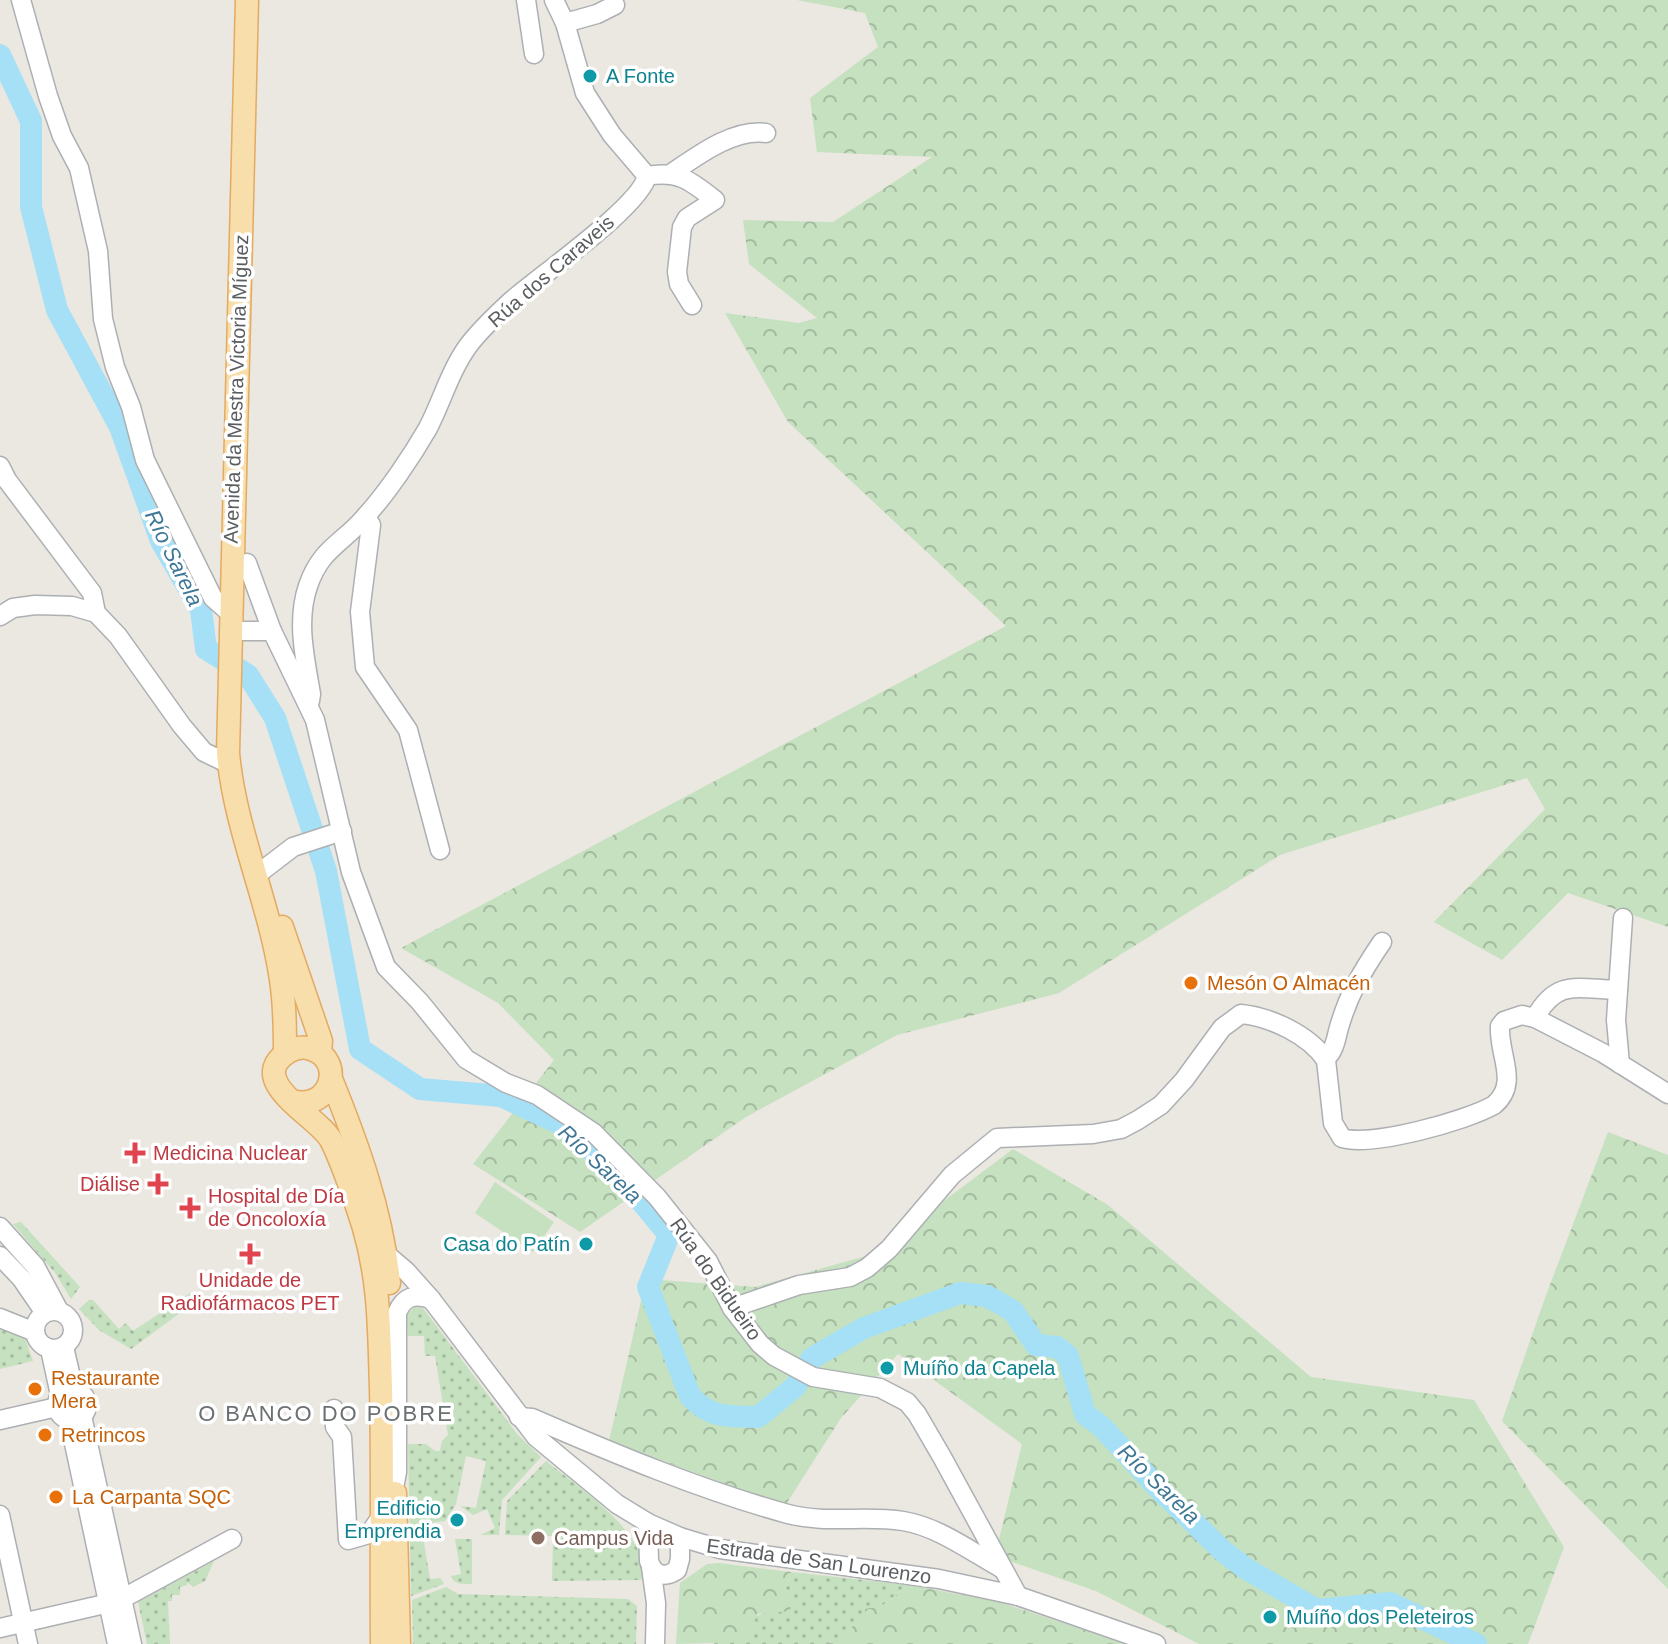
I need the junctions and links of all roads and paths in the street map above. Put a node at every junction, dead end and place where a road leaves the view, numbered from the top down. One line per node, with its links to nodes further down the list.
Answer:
1 (21, 0): 17 (street)
2 (247, 0): 17 (main road, Avenida da Mestra Victoria Míguez)
3 (526, 0): 7 (street)
4 (554, 0): 6 (street)
5 (615, 5): 6 (street)
6 (565, 23): 10 (street)
7 (534, 54)
8 (766, 133): 9 (street)
9 (672, 173): 10 (street); 11 (street)
10 (647, 176): 13 (street, Rúa dos Caraveis)
11 (692, 305)
12 (0, 466): 15 (street)
13 (366, 516): 19 (street, Rúa dos Caraveis); 22 (street)
14 (247, 563): 18 (street)
15 (96, 613): 16 (street); 20 (street)
16 (0, 616)
17 (230, 629): 18 (street); 20 (main road, Avenida da Mestra Victoria Míguez)
18 (272, 631): 19 (street)
19 (308, 706): 21 (street, Rúa dos Caraveis)
20 (230, 771): 23 (main road, Avenida da Mestra Victoria Míguez); 29 (main road, Avenida da Mestra Victoria Míguez)
21 (337, 832): 23 (street); 42 (street, Rúa do Bidueiro)
22 (440, 850)
23 (263, 870): 28 (main road, Avenida da Mestra Victoria Míguez)
24 (1623, 918): 26 (street)
25 (1382, 942): 30 (street)
26 (1618, 990): 27 (street); 31 (street)
27 (1535, 1018): 30 (street); 31 (street)
28 (320, 1053): 29 (main road); 32 (main road)
29 (285, 1054): 34 (main road)
30 (1325, 1059): 42 (street)
31 (1620, 1064): 33 (street)
32 (331, 1079): 34 (main road); 36 (main road)
33 (1668, 1094)
34 (292, 1101): 35 (main road)
35 (330, 1137): 38 (street); 40 (main road)
36 (371, 1192): 38 (main road); 41 (street)
37 (0, 1227): 43 (street)
38 (386, 1253): 40 (main road); 41 (street)
39 (0, 1256): 43 (street)
40 (384, 1296): 51 (main road); 52 (main road)
41 (431, 1299): 49 (street, Estrada de San Lourenzo); 51 (street)
42 (732, 1308): 60 (street, Rúa do Bidueiro)
43 (52, 1312): 45 (street); 46 (street)
44 (0, 1318): 45 (street)
45 (35, 1332): 46 (street)
46 (57, 1348): 47 (street)
47 (68, 1406): 50 (street); 64 (street)
48 (334, 1409): 57 (street)
49 (519, 1417): 53 (street, Estrada de San Lourenzo); 60 (street)
50 (0, 1420)
51 (395, 1483): 72 (main road)
52 (381, 1517): 57 (street); 62 (main road)
53 (648, 1523): 55 (street, Estrada de San Lourenzo); 59 (street)
54 (1, 1524): 66 (street)
55 (680, 1537): 58 (street, Estrada de San Lourenzo); 61 (street)
56 (232, 1539): 64 (street)
57 (356, 1539): 62 (street)
58 (709, 1547): 61 (street); 63 (street, Estrada de San Lourenzo)
59 (651, 1567): 61 (street); 65 (street)
60 (1001, 1568): 63 (street, Rúa do Bidueiro)
61 (674, 1572): 65 (street)
62 (381, 1587): 71 (main road)
63 (1018, 1596): 74 (street, Estrada de San Lourenzo)
64 (115, 1602): 66 (street); 69 (street); 70 (street)
65 (656, 1603): 73 (street)
66 (24, 1624): 67 (street); 68 (street)
67 (0, 1628)
68 (28, 1644)
69 (117, 1644)
70 (132, 1644)
71 (382, 1644)
72 (399, 1644)
73 (655, 1644)
74 (1156, 1644)

